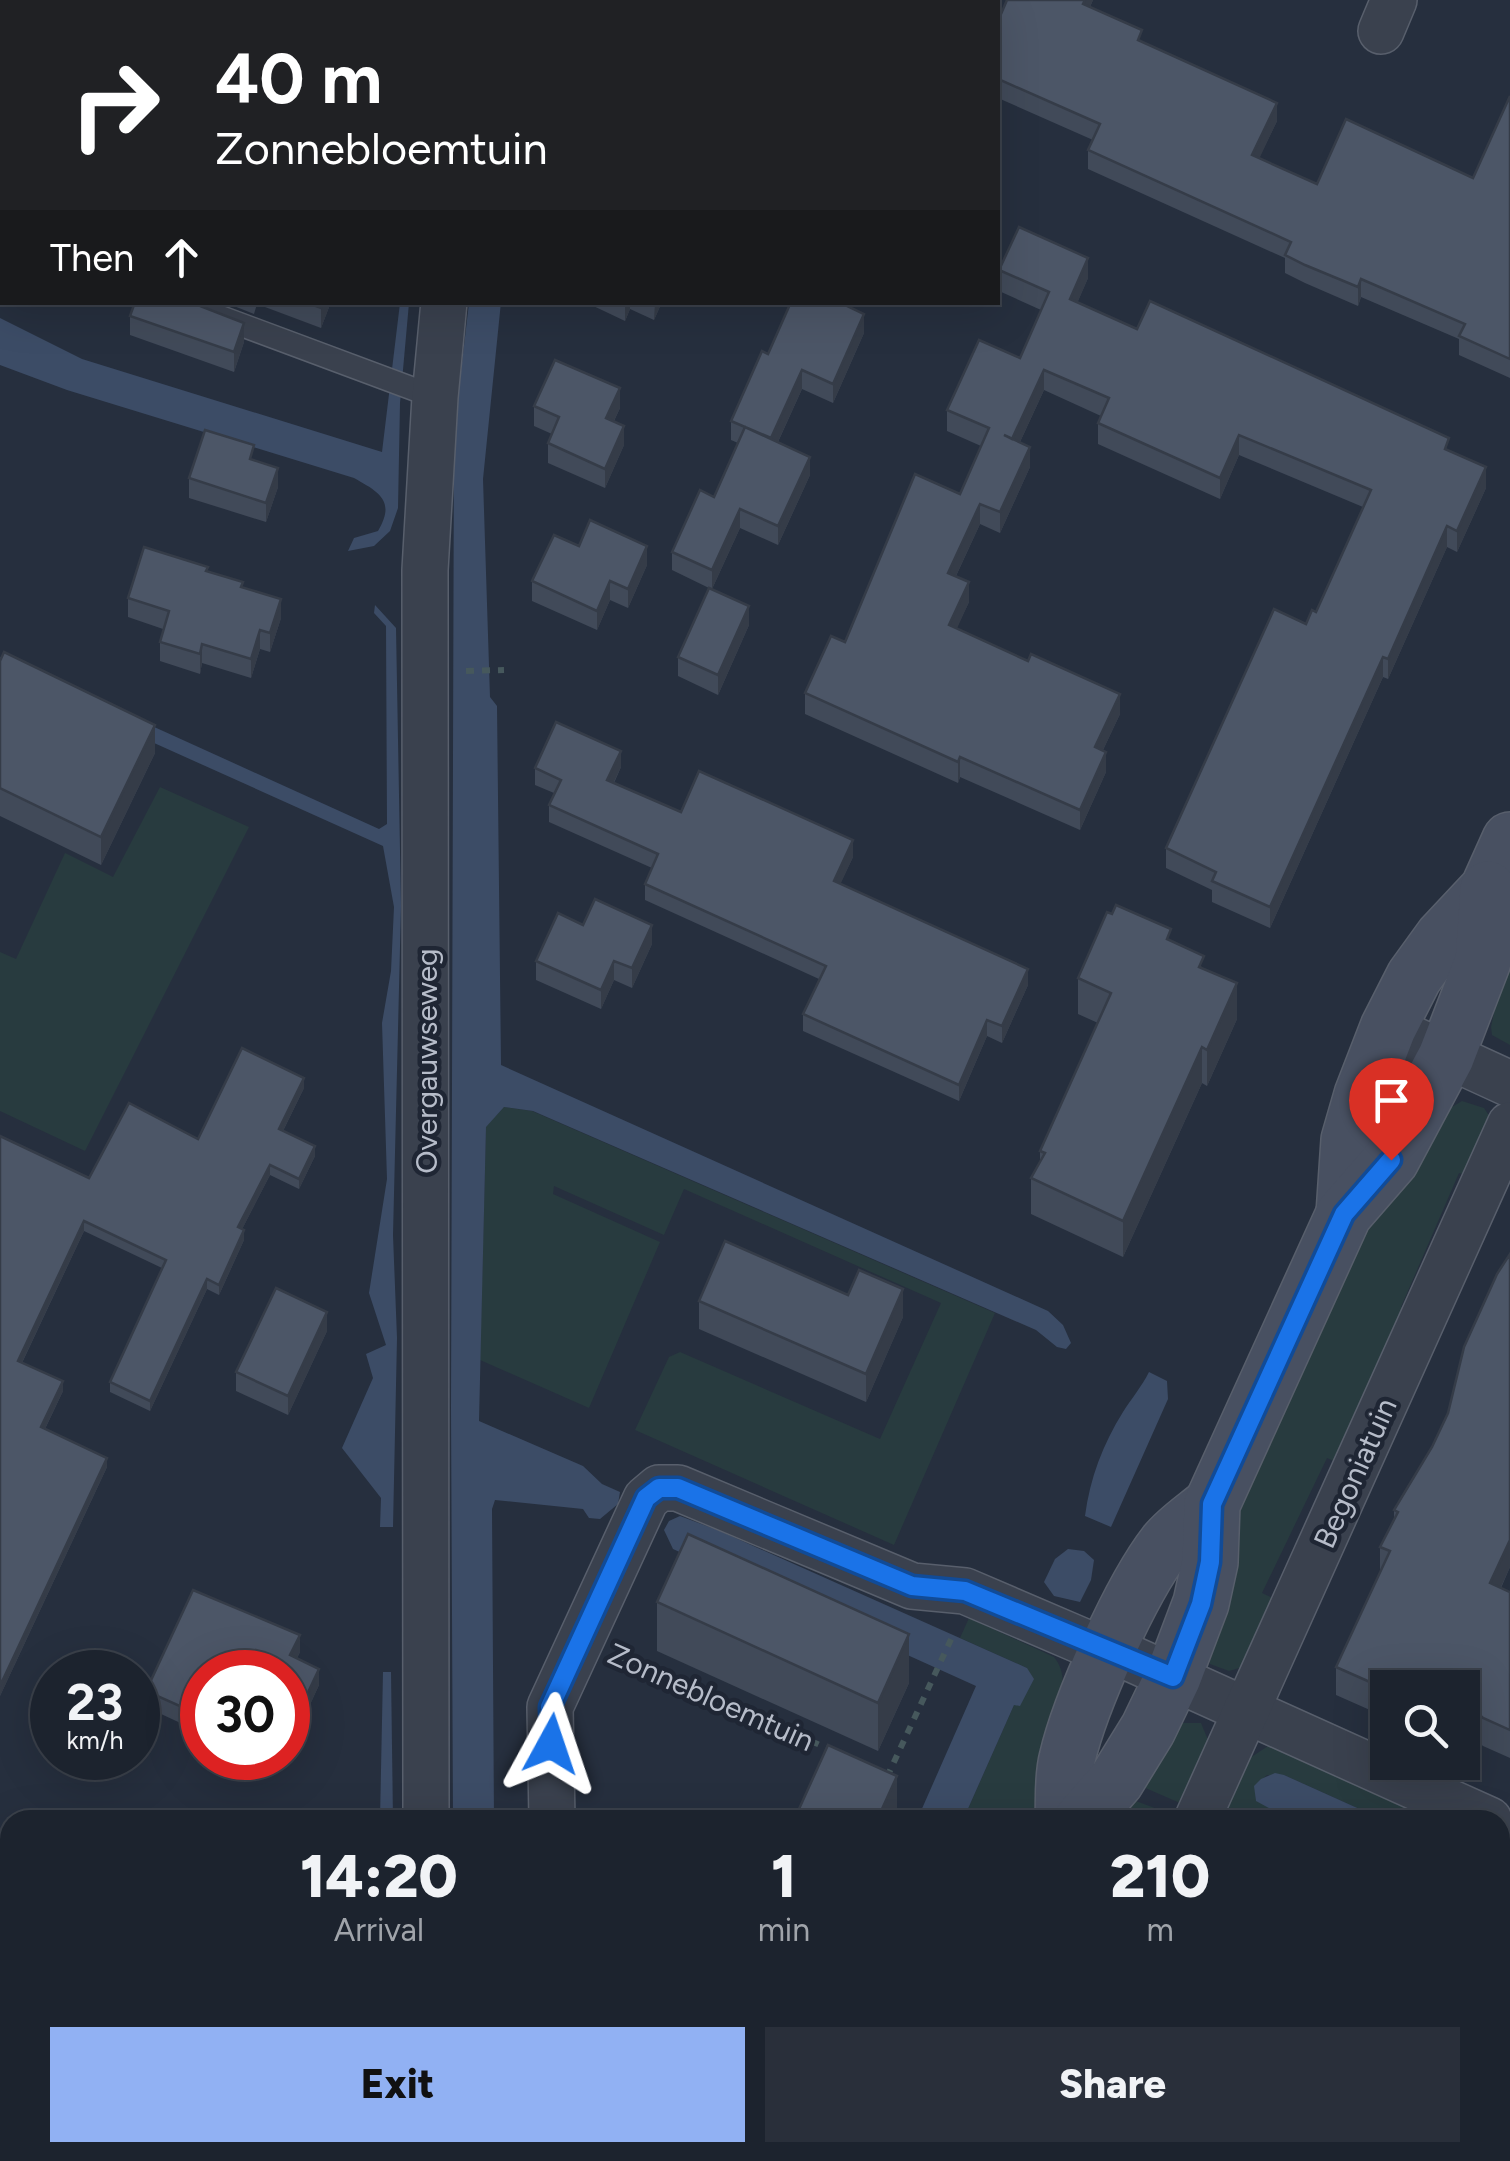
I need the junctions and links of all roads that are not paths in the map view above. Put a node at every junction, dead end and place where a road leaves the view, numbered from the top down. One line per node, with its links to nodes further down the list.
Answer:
1 (188, 305): 3 (lane)
2 (443, 305): 3 (street, Overgauwseweg)
3 (409, 387): 15 (street, Overgauwseweg)
4 (1510, 840): 5 (main road)
5 (1488, 889): 6 (main road); 7 (main road)
6 (1388, 1028): 7 (street); 10 (main road)
7 (1446, 1057): 8 (street); 10 (main road)
8 (1510, 1084)
9 (1510, 1125): 14 (street, Begoniatuin)
10 (1344, 1214): 11 (main road)
11 (1212, 1504): 12 (main road); 13 (main road)
12 (1110, 1649): 13 (street, Zonnebloemtuin); 16 (street, Zonnebloemtuin); 17 (main road)
13 (1173, 1677): 14 (street, Zonnebloemtuin); 18 (main road)
14 (1249, 1711): 19 (street, Begoniatuin); 20 (street, Zonnebloemtuin)
15 (426, 1810)
16 (552, 1810)
17 (1063, 1810)
18 (1091, 1810)
19 (1203, 1810)
20 (1467, 1810)

